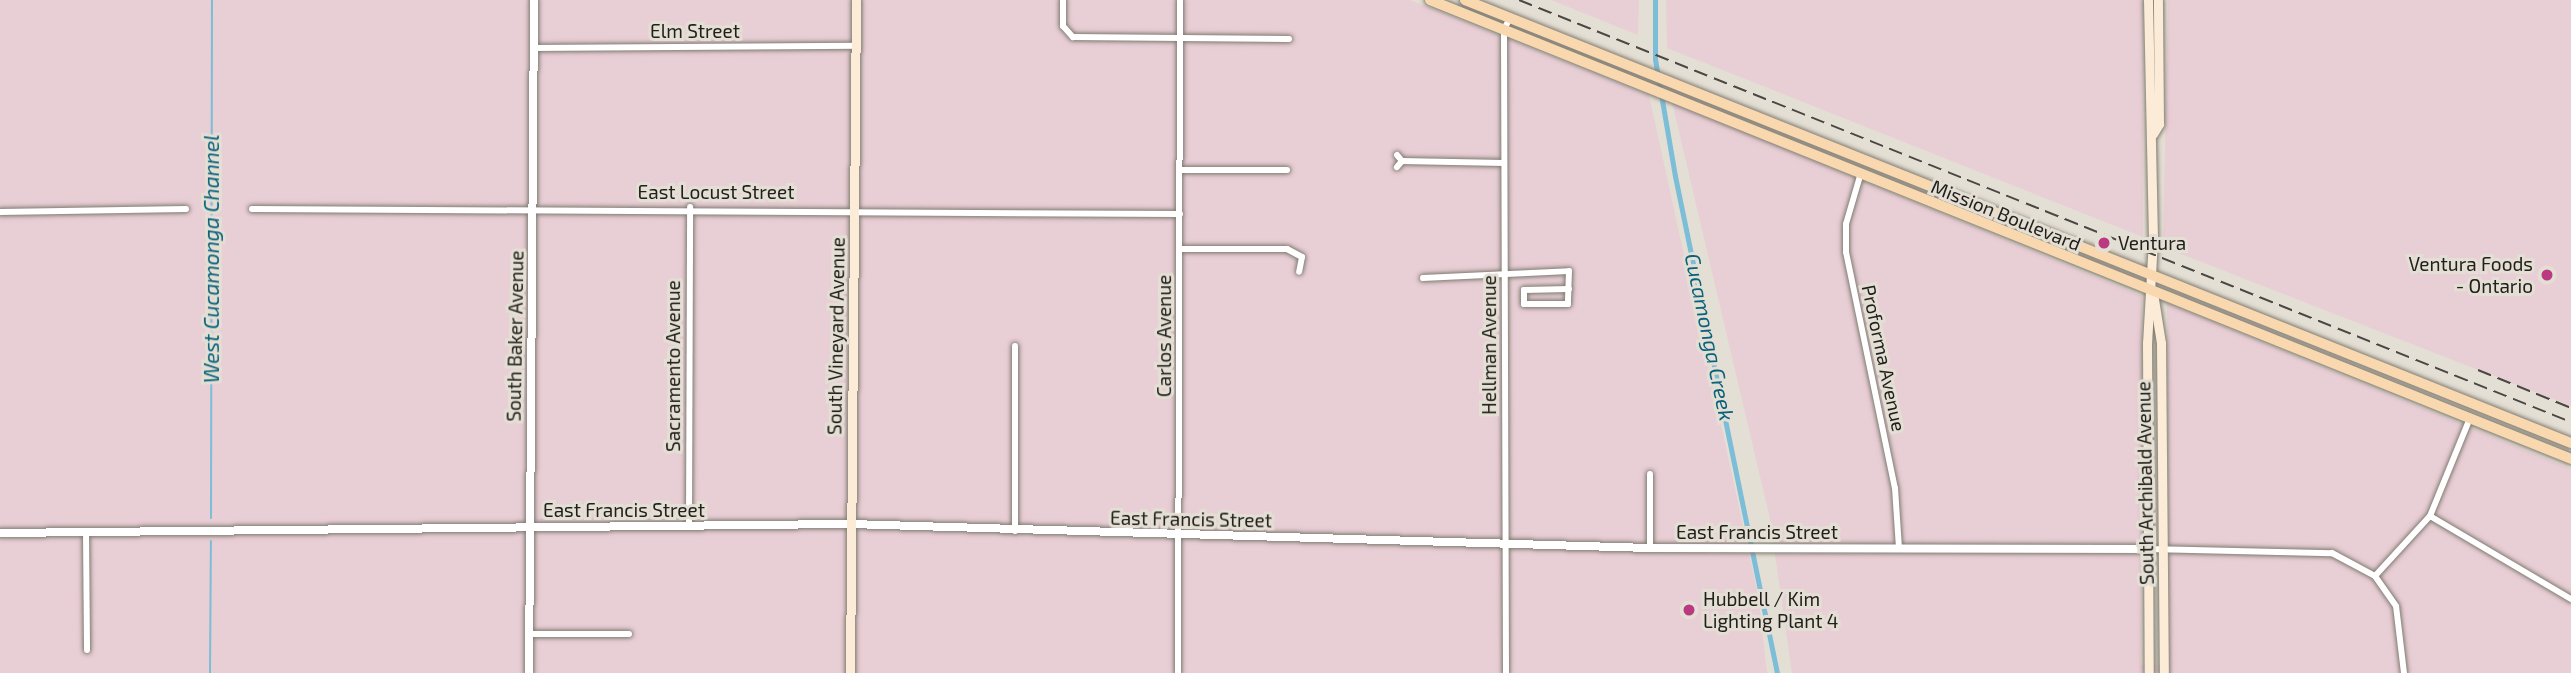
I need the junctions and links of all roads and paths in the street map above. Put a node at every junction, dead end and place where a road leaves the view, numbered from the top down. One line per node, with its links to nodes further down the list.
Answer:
1 (534, 0): 14 (street, South Baker Avenue)
2 (856, 0): 13 (main road, South Vineyard Avenue)
3 (1063, 0): 11 (street)
4 (1180, 0): 11 (street, Carlos Avenue)
5 (1430, 0): 10 (main road, Mission Boulevard)
6 (1465, 0): 9 (main road, Mission Boulevard)
7 (2148, 0): 15 (main road)
8 (2158, 0): 15 (main road)
9 (1510, 18): 10 (street, Hellman Avenue); 30 (main road, Mission Boulevard)
10 (1504, 29): 16 (street, Hellman Avenue); 20 (main road, Mission Boulevard)
11 (1180, 36): 12 (street); 18 (street, Carlos Avenue)
12 (1289, 39)
13 (856, 46): 14 (street, Elm Street); 25 (main road, South Vineyard Avenue)
14 (534, 48): 22 (street, South Baker Avenue)
15 (2153, 134): 29 (main road, South Archibald Avenue)
16 (1504, 163): 17 (street); 32 (street, Hellman Avenue)
17 (1397, 167)
18 (1180, 170): 19 (street); 27 (street, Carlos Avenue)
19 (1287, 170)
20 (1860, 176): 36 (main road, Mission Boulevard); 54 (street, Proforma Avenue)
21 (690, 207): 22 (street, East Locust Street); 25 (street, East Locust Street); 47 (street, Sacramento Avenue)
22 (532, 208): 24 (street, East Locust Street); 46 (street, South Baker Avenue)
23 (186, 209): 26 (street)
24 (252, 209)
25 (855, 209): 27 (street, East Locust Street); 45 (main road, South Vineyard Avenue)
26 (0, 212)
27 (1180, 215): 28 (street, Carlos Avenue)
28 (1180, 248): 31 (street); 51 (street, Carlos Avenue)
29 (2153, 254): 30 (main road); 33 (main road, South Archibald Avenue)
30 (2114, 261): 33 (main road, Mission Boulevard)
31 (1299, 272)
32 (1505, 274): 34 (street); 35 (street); 52 (street, Hellman Avenue)
33 (2153, 277): 36 (main road, South Archibald Avenue); 41 (main road, Mission Boulevard)
34 (1423, 278)
35 (1569, 289): 35 (street)
36 (2153, 293): 37 (main road, Mission Boulevard); 38 (main road, South Archibald Avenue); 55 (main road, South Archibald Avenue)
37 (2182, 305): 38 (main road); 40 (main road, Mission Boulevard)
38 (2159, 316): 56 (main road, South Archibald Avenue)
39 (1015, 346): 48 (street)
40 (2470, 418): 42 (main road, Mission Boulevard); 44 (street)
41 (2571, 443)
42 (2571, 459)
43 (1650, 474): 53 (street)
44 (2430, 516): 57 (street); 58 (street)
45 (850, 524): 47 (street, East Francis Street); 48 (street, East Francis Street); 63 (main road, South Vineyard Avenue)
46 (530, 526): 47 (street, East Francis Street); 49 (street, East Francis Street); 59 (street, South Baker Avenue)
47 (689, 526)
48 (1015, 531): 51 (street, East Francis Street)
49 (86, 532): 50 (street, East Francis Street); 61 (street)
50 (0, 533)
51 (1178, 535): 52 (street, East Francis Street); 64 (street, Carlos Avenue)
52 (1505, 539): 53 (street, East Francis Street); 65 (street, Hellman Avenue)
53 (1650, 548): 54 (street, East Francis Street)
54 (1899, 548): 55 (street, East Francis Street)
55 (2149, 549): 56 (street, East Francis Street); 66 (main road, South Archibald Avenue)
56 (2164, 549): 57 (street, East Francis Street); 67 (main road, South Archibald Avenue)
57 (2375, 576): 68 (street)
58 (2571, 598)
59 (529, 634): 60 (street); 62 (street, South Baker Avenue)
60 (629, 634)
61 (88, 650)
62 (529, 673)
63 (849, 673)
64 (1178, 673)
65 (1506, 673)
66 (2149, 673)
67 (2164, 673)
68 (2404, 673)

